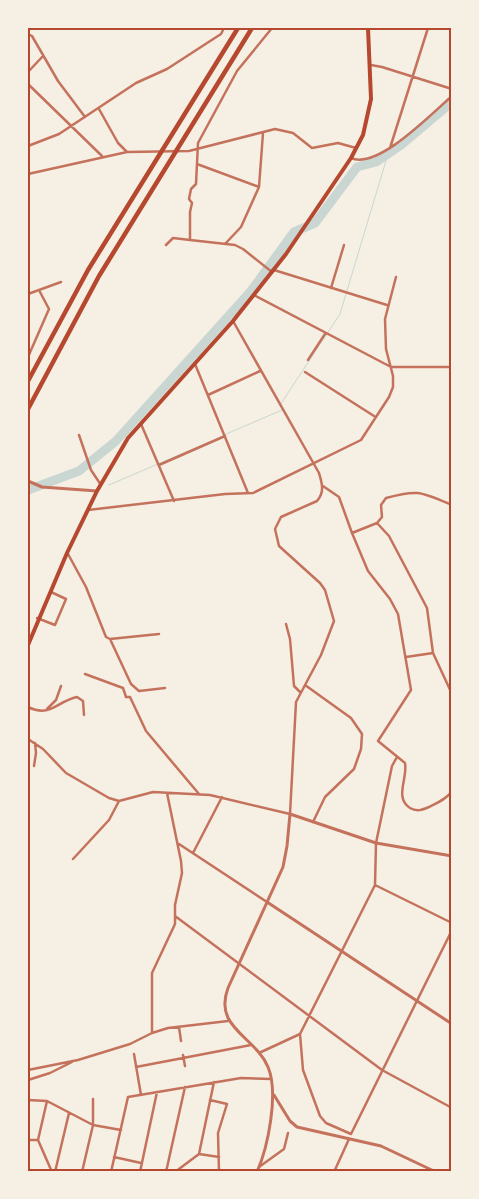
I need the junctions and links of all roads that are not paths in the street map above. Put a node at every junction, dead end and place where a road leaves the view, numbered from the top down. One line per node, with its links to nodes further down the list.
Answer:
1 (224, 28): 15 (street)
2 (238, 28): 50 (highway)
3 (252, 28): 52 (highway)
4 (272, 28): 22 (street)
5 (368, 28): 9 (main road)
6 (428, 28): 11 (street)
7 (28, 34): 8 (street)
8 (43, 56): 10 (street); 16 (street)
9 (371, 65): 11 (street); 20 (main road)
10 (28, 72)
11 (412, 77): 13 (street); 21 (street)
12 (28, 84): 17 (street)
13 (452, 89)
14 (452, 96): 21 (street)
15 (99, 109): 16 (street); 23 (street)
16 (85, 117): 17 (street)
17 (71, 126): 19 (street); 24 (street)
18 (263, 133): 20 (street); 22 (street); 28 (street)
19 (28, 146)
20 (357, 148): 25 (main road)
21 (390, 148): 25 (street)
22 (198, 149): 23 (street); 26 (street)
23 (127, 152): 24 (street)
24 (102, 157): 27 (street)
25 (351, 158): 33 (main road)
26 (197, 164): 28 (street); 29 (street)
27 (28, 174)
28 (259, 187): 30 (street)
29 (190, 240): 30 (street); 31 (street)
30 (225, 244): 33 (street)
31 (166, 245)
32 (344, 245): 36 (street)
33 (272, 271): 36 (street); 39 (main road)
34 (396, 277): 40 (street)
35 (61, 282): 37 (street)
36 (331, 288): 40 (street)
37 (40, 292): 38 (street); 43 (street)
38 (28, 294)
39 (254, 295): 41 (main road); 42 (street)
40 (387, 305): 46 (street)
41 (233, 321): 45 (main road); 48 (street)
42 (326, 334): 44 (street); 46 (street)
43 (28, 357)
44 (308, 360)
45 (194, 363): 51 (street); 54 (main road)
46 (391, 367): 47 (street); 53 (street)
47 (452, 367)
48 (260, 371): 51 (street); 57 (street)
49 (305, 372): 53 (street)
50 (28, 380)
51 (208, 395): 56 (street)
52 (28, 410)
53 (374, 416): 57 (street)
54 (140, 423): 58 (street); 60 (main road)
55 (79, 435): 60 (street)
56 (225, 436): 58 (street); 63 (street)
57 (311, 463): 61 (street); 63 (street)
58 (159, 465): 64 (street)
59 (29, 482): 62 (street)
60 (101, 485): 62 (main road)
61 (323, 486): 68 (street); 79 (street)
62 (97, 491): 66 (main road)
63 (249, 493): 64 (street)
64 (174, 501): 66 (street)
65 (452, 505): 67 (street)
66 (88, 510): 69 (main road)
67 (377, 523): 68 (street); 76 (street)
68 (352, 533): 77 (street)
69 (67, 553): 70 (main road); 74 (street)
70 (49, 591): 71 (main road); 71 (street)
71 (37, 618): 75 (main road)
72 (286, 624): 82 (street)
73 (159, 634): 74 (street)
74 (110, 639): 81 (street)
75 (28, 644)
76 (433, 653): 77 (street); 83 (street)
77 (406, 657): 89 (street)
78 (85, 674): 93 (street)
79 (304, 684): 82 (street); 97 (street)
80 (61, 686): 85 (street)
81 (165, 688)
82 (300, 692): 96 (street)
83 (452, 694)
84 (28, 707): 85 (street)
85 (46, 710): 86 (street)
86 (84, 716)
87 (28, 739): 88 (street)
88 (35, 743): 90 (street); 95 (street)
89 (397, 756): 91 (street); 99 (street)
90 (34, 766)
91 (452, 791)
92 (167, 793): 93 (street); 95 (street); 98 (street)
93 (199, 794): 94 (street)
94 (222, 797): 96 (street); 100 (street)
95 (119, 801): 102 (street)
96 (290, 814): 97 (street); 104 (street)
97 (313, 822): 99 (street)
98 (177, 843): 100 (street); 105 (street)
99 (376, 843): 101 (street); 103 (street)
100 (193, 853): 104 (street)
101 (452, 856)
102 (73, 859)
103 (375, 885): 106 (street); 108 (street)
104 (267, 902): 108 (street); 109 (street)
105 (175, 916): 109 (street); 115 (street)
106 (452, 923)
107 (452, 930): 110 (street)
108 (340, 952): 110 (street); 111 (street)
109 (238, 964): 111 (street); 112 (street)
110 (416, 1002): 113 (street); 126 (street)
111 (308, 1017): 116 (street); 126 (street)
112 (228, 1021): 114 (street); 118 (street)
113 (452, 1024)
114 (179, 1027): 115 (street); 117 (street)
115 (152, 1033): 122 (street)
116 (300, 1034): 119 (street); 144 (street)
117 (181, 1041)
118 (251, 1045): 119 (street); 121 (street)
119 (259, 1053): 127 (street)
120 (134, 1054): 124 (street)
121 (184, 1057): 123 (street); 124 (street)
122 (78, 1060): 125 (street); 128 (street)
123 (185, 1066)
124 (136, 1067): 133 (street)
125 (28, 1070)
126 (382, 1070): 139 (street); 144 (street)
127 (272, 1079): 130 (street); 134 (street)
128 (28, 1080)
129 (188, 1080): 131 (street)
130 (214, 1082): 131 (street); 137 (street)
131 (187, 1086): 132 (street); 157 (street)
132 (157, 1092): 133 (street); 151 (street)
133 (141, 1094): 142 (street)
134 (273, 1094): 145 (street); 152 (street)
135 (93, 1099): 141 (street)
136 (28, 1100): 138 (street)
137 (209, 1100): 148 (street); 150 (street)
138 (46, 1101): 140 (street); 147 (street)
139 (452, 1108)
140 (69, 1113): 141 (street); 153 (street)
141 (93, 1126): 142 (street); 154 (street)
142 (121, 1130): 149 (street)
143 (288, 1133): 152 (street)
144 (351, 1134): 145 (street)
145 (349, 1138): 160 (street); 161 (street)
146 (28, 1140): 147 (street)
147 (38, 1140): 153 (street)
148 (199, 1154): 150 (street); 158 (street)
149 (114, 1157): 151 (street); 155 (street)
150 (219, 1157): 159 (street)
151 (142, 1163): 156 (street)
152 (258, 1170)
153 (54, 1172)
154 (82, 1172)
155 (111, 1172)
156 (140, 1172)
157 (166, 1172)
158 (175, 1172)
159 (219, 1172)
160 (334, 1172)
161 (436, 1172)

